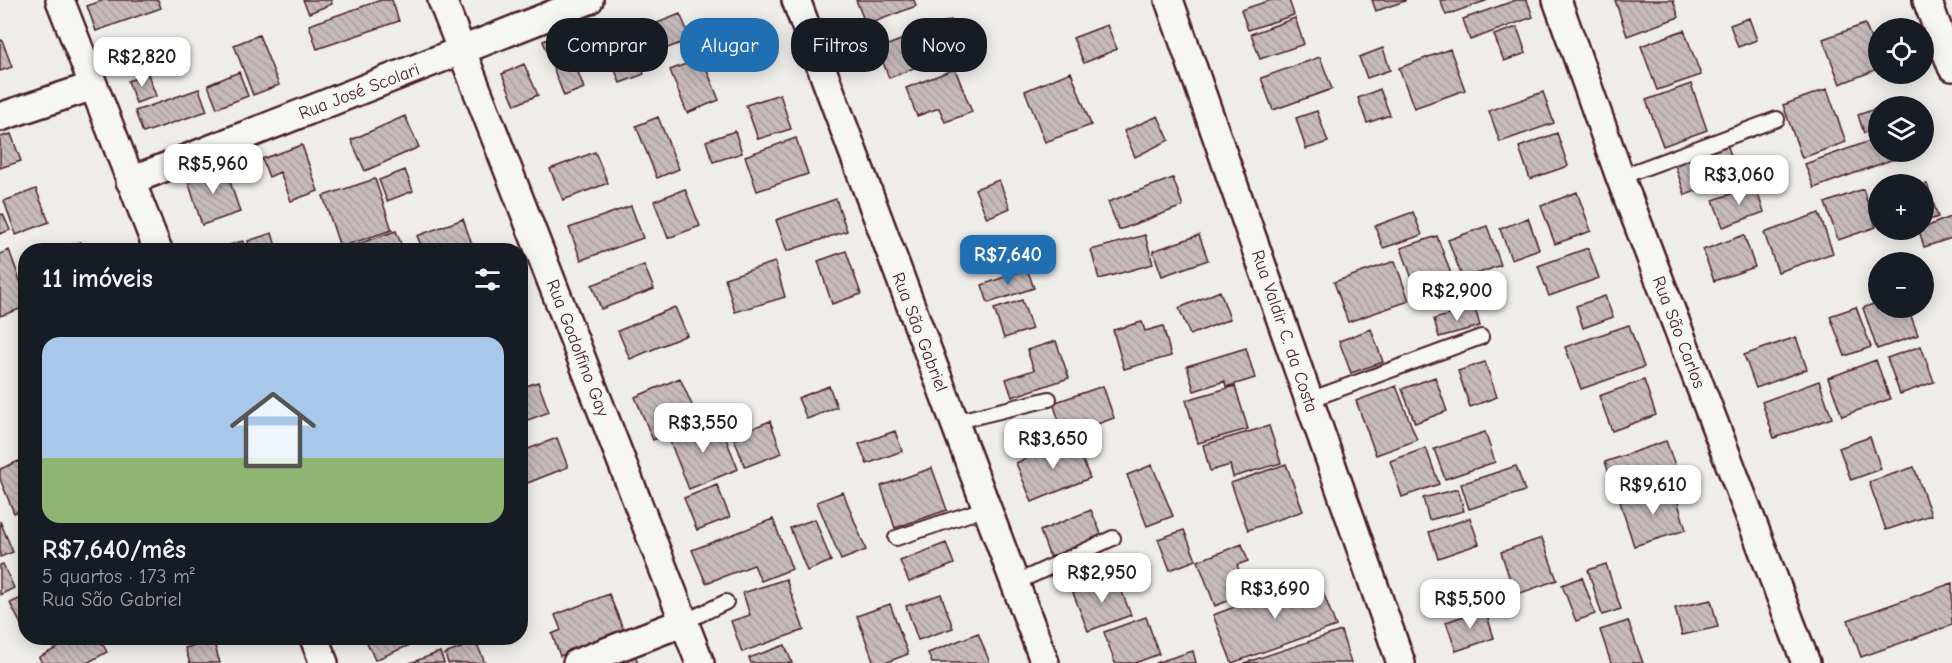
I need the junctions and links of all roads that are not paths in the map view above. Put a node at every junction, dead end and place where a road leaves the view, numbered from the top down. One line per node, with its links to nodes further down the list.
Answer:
1 (60, 0): 10 (street)
2 (442, 0): 8 (street, Rua Godolfino Gay)
3 (589, 0): 8 (street, Rua José Scolari)
4 (796, 0): 19 (street, Rua São Gabriel)
5 (1169, 0): 18 (street, Rua Valdir C. da Costa)
6 (1557, 0): 13 (street, Rua São Carlos)
7 (1927, 0): 9 (street)
8 (462, 50): 14 (street, Rua José Scolari); 25 (street, Rua Godolfino Gay)
9 (1952, 67)
10 (93, 86): 11 (street); 14 (street)
11 (0, 117)
12 (1777, 119): 13 (lane)
13 (1620, 177): 32 (street, Rua São Carlos)
14 (130, 181): 15 (street)
15 (155, 243)
16 (1481, 337): 18 (lane)
17 (1049, 399): 19 (lane)
18 (1309, 400): 31 (street, Rua Valdir C. da Costa)
19 (954, 422): 20 (street, Rua São Gabriel)
20 (987, 508): 21 (lane); 23 (street, Rua São Gabriel)
21 (896, 538)
22 (1113, 538): 23 (lane)
23 (1015, 583): 30 (street, Rua São Gabriel)
24 (726, 602): 25 (lane)
25 (684, 622): 28 (street); 29 (street, Rua Godolfino Gay)
26 (317, 645): 27 (street)
27 (324, 663)
28 (577, 663)
29 (700, 663)
30 (1045, 663)
31 (1401, 663)
32 (1806, 663)

